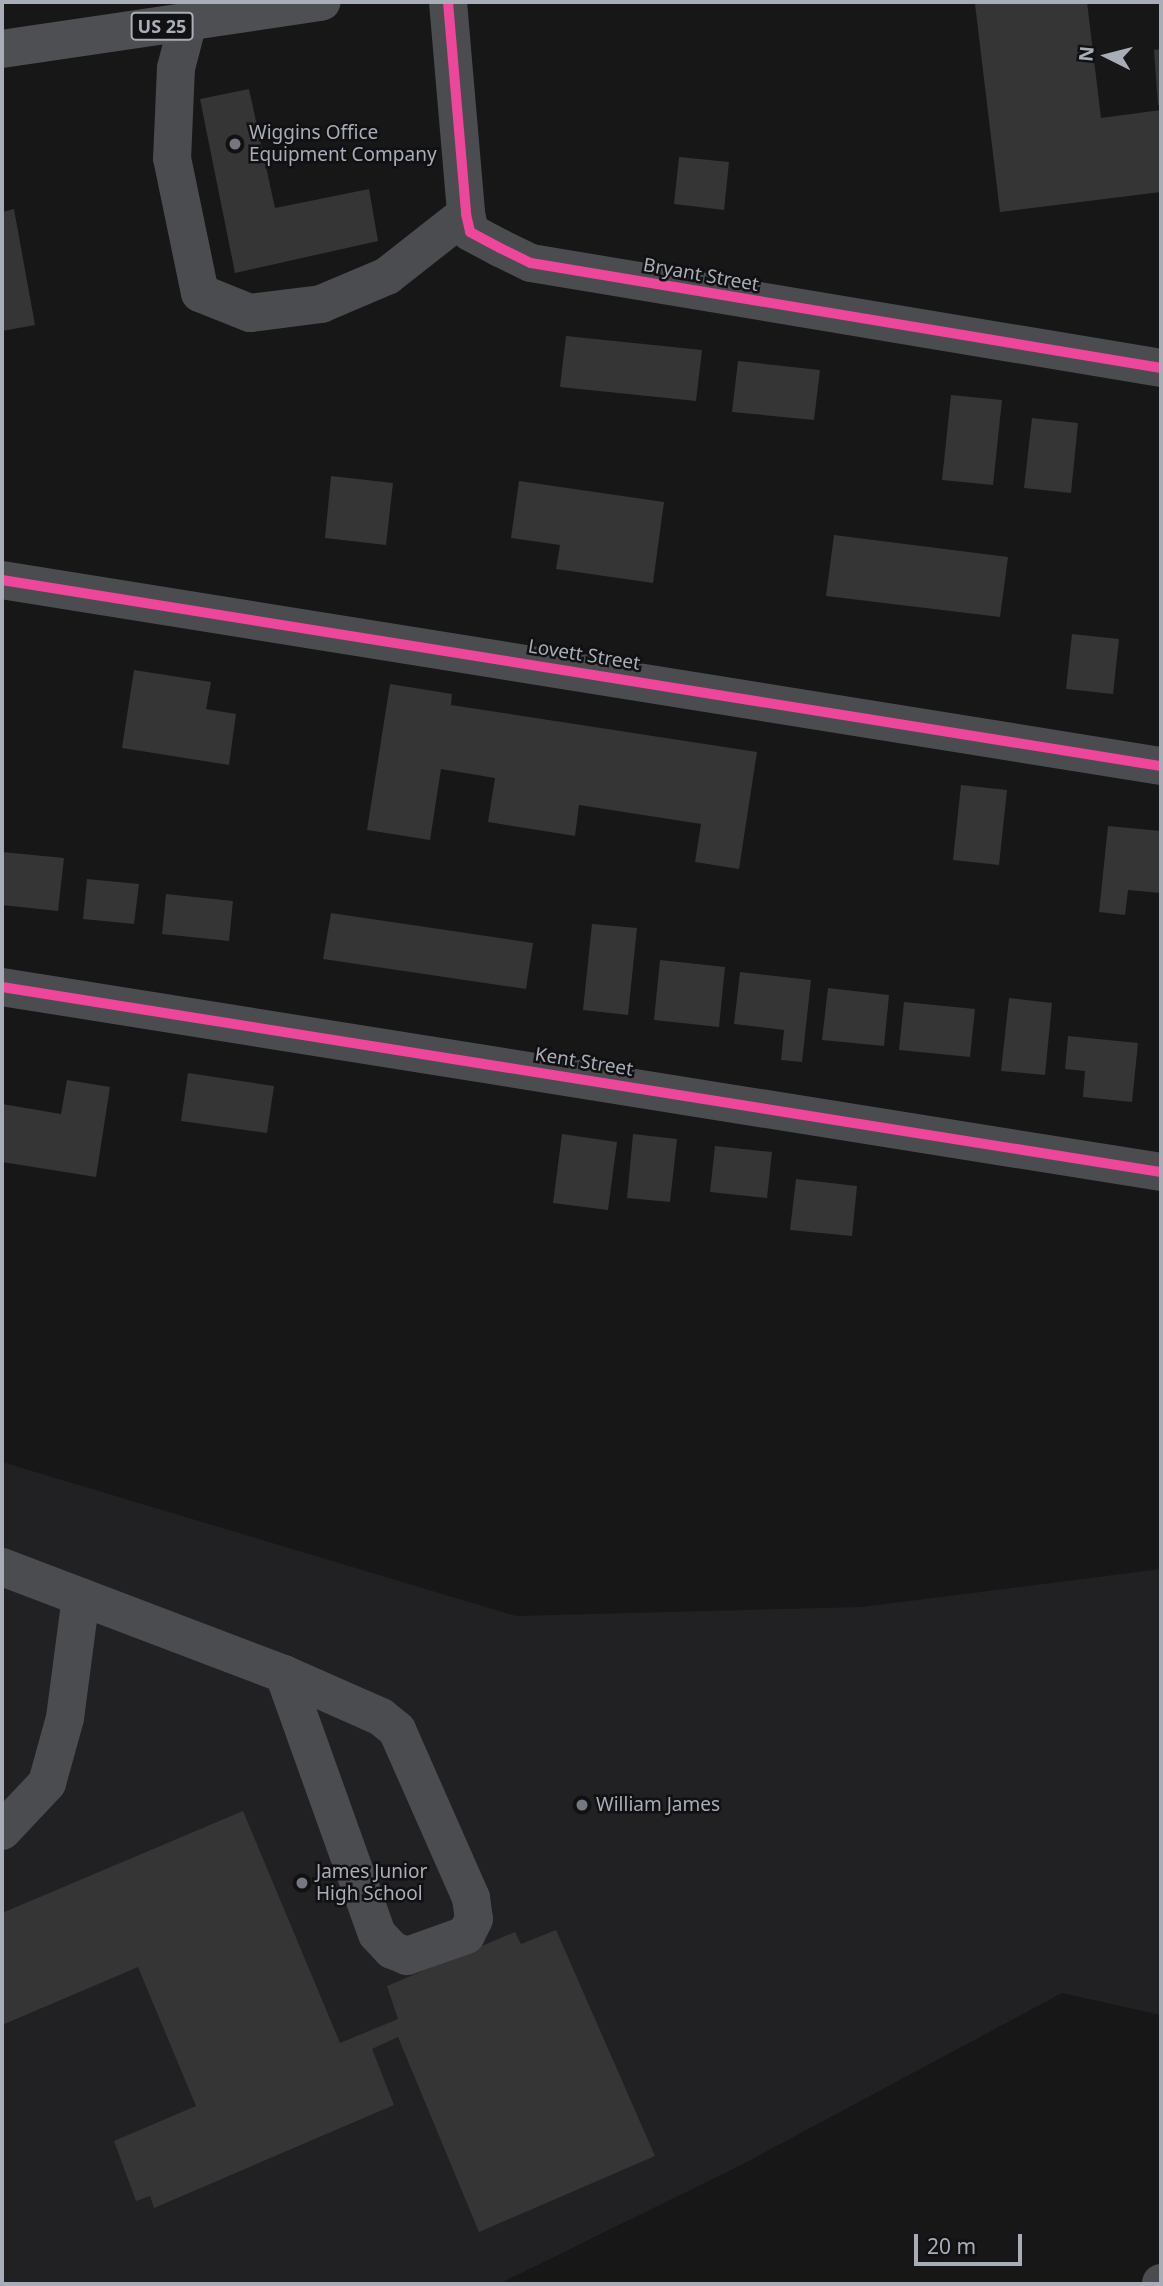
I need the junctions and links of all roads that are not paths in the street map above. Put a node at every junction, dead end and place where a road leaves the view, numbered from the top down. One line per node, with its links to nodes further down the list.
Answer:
1 (322, 2): 3 (main road, US 25)
2 (448, 2): 5 (street)
3 (188, 22): 4 (main road, US 25); 5 (street)
4 (2, 49)
5 (466, 214): 6 (street, Bryant Street)
6 (1161, 368)
7 (2, 580): 8 (street, Lovett Street)
8 (1161, 766)
9 (2, 987): 10 (street, Kent Street)
10 (1161, 1172)
11 (2, 1567): 12 (street)
12 (81, 1597): 13 (street); 14 (street)
13 (284, 1674): 13 (street)
14 (2, 1831)

